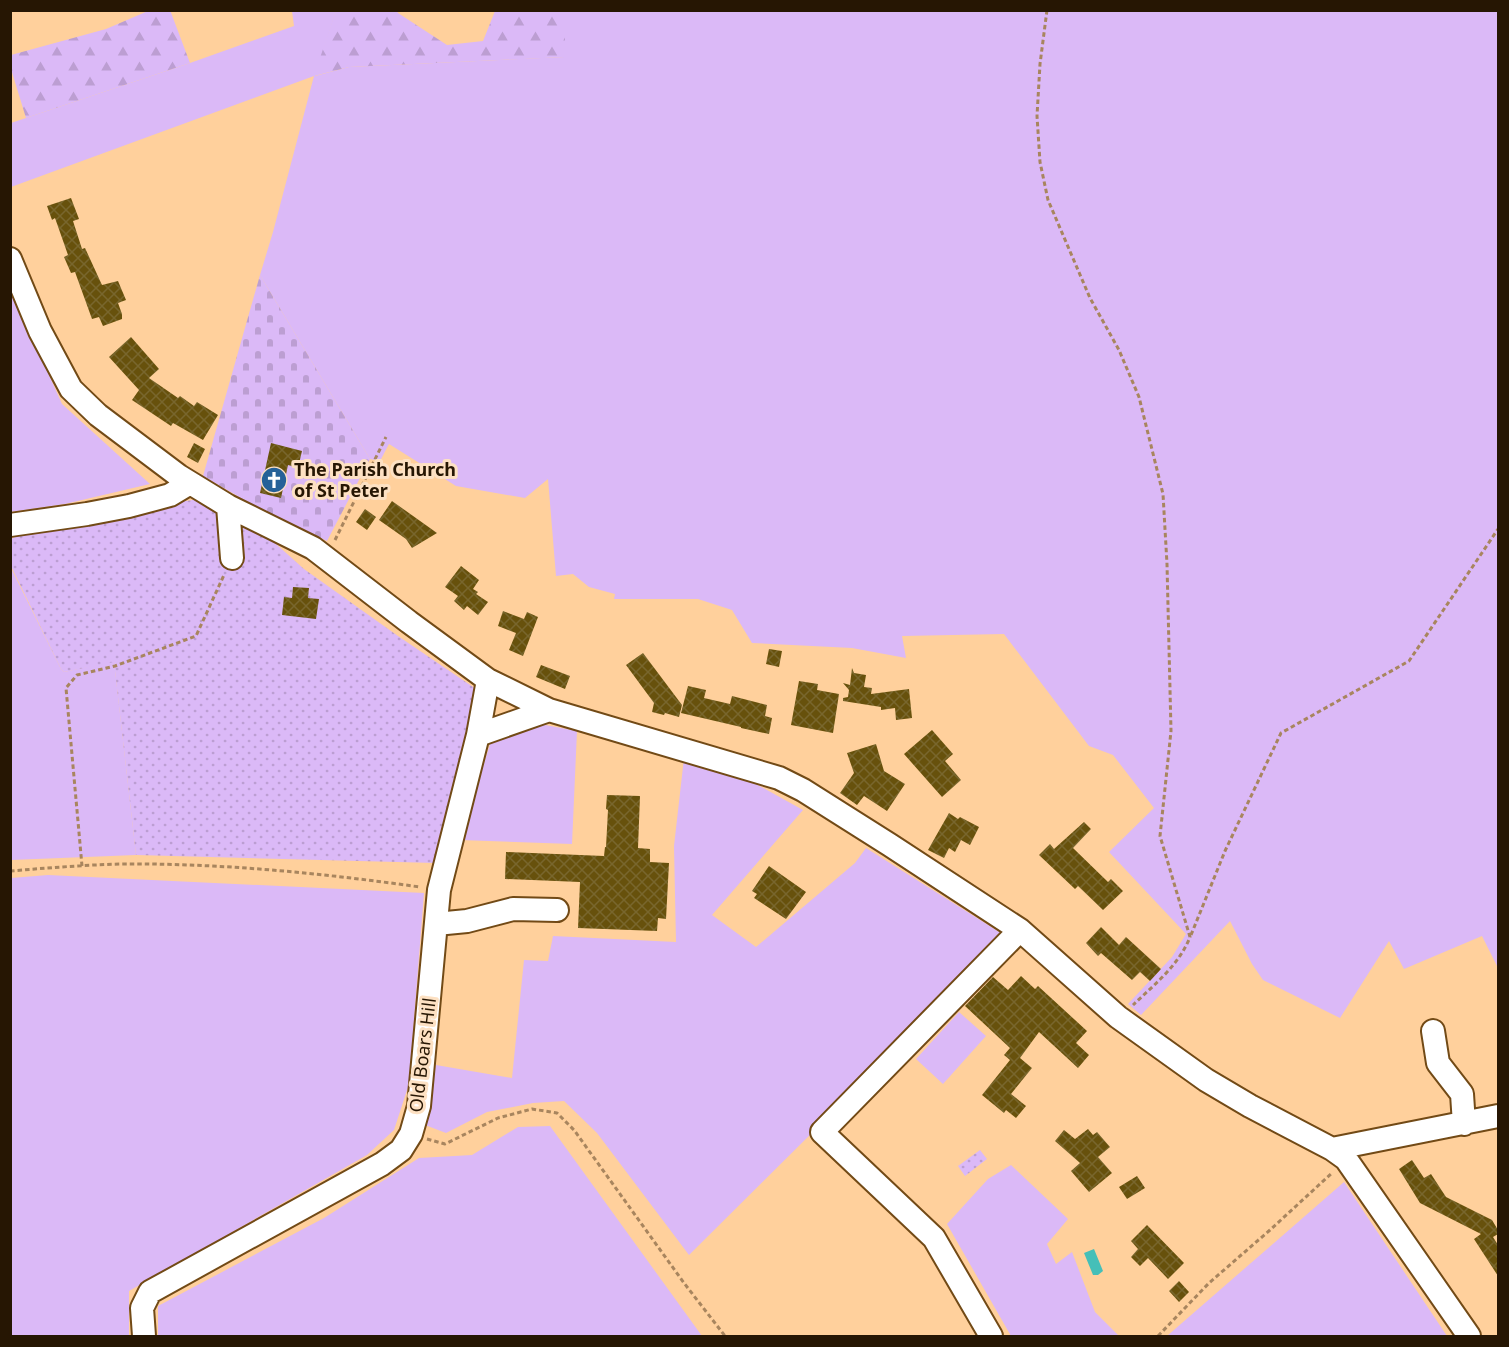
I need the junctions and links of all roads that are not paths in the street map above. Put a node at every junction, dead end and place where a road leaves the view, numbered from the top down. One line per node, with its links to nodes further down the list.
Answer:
1 (10, 259): 2 (street)
2 (190, 483): 3 (street); 4 (street)
3 (228, 506): 5 (street); 6 (street)
4 (10, 525)
5 (232, 558)
6 (488, 680): 7 (street); 8 (street, Old Boars Hill)
7 (549, 710): 8 (street); 11 (street)
8 (478, 735): 10 (street, Old Boars Hill)
9 (557, 910): 10 (street)
10 (436, 924): 16 (street, Old Boars Hill)
11 (1020, 930): 15 (street); 17 (street)
12 (1433, 1031): 14 (street)
13 (1498, 1116): 14 (street)
14 (1464, 1124): 15 (street)
15 (1339, 1154): 18 (street)
16 (144, 1336)
17 (991, 1336)
18 (1469, 1336)

